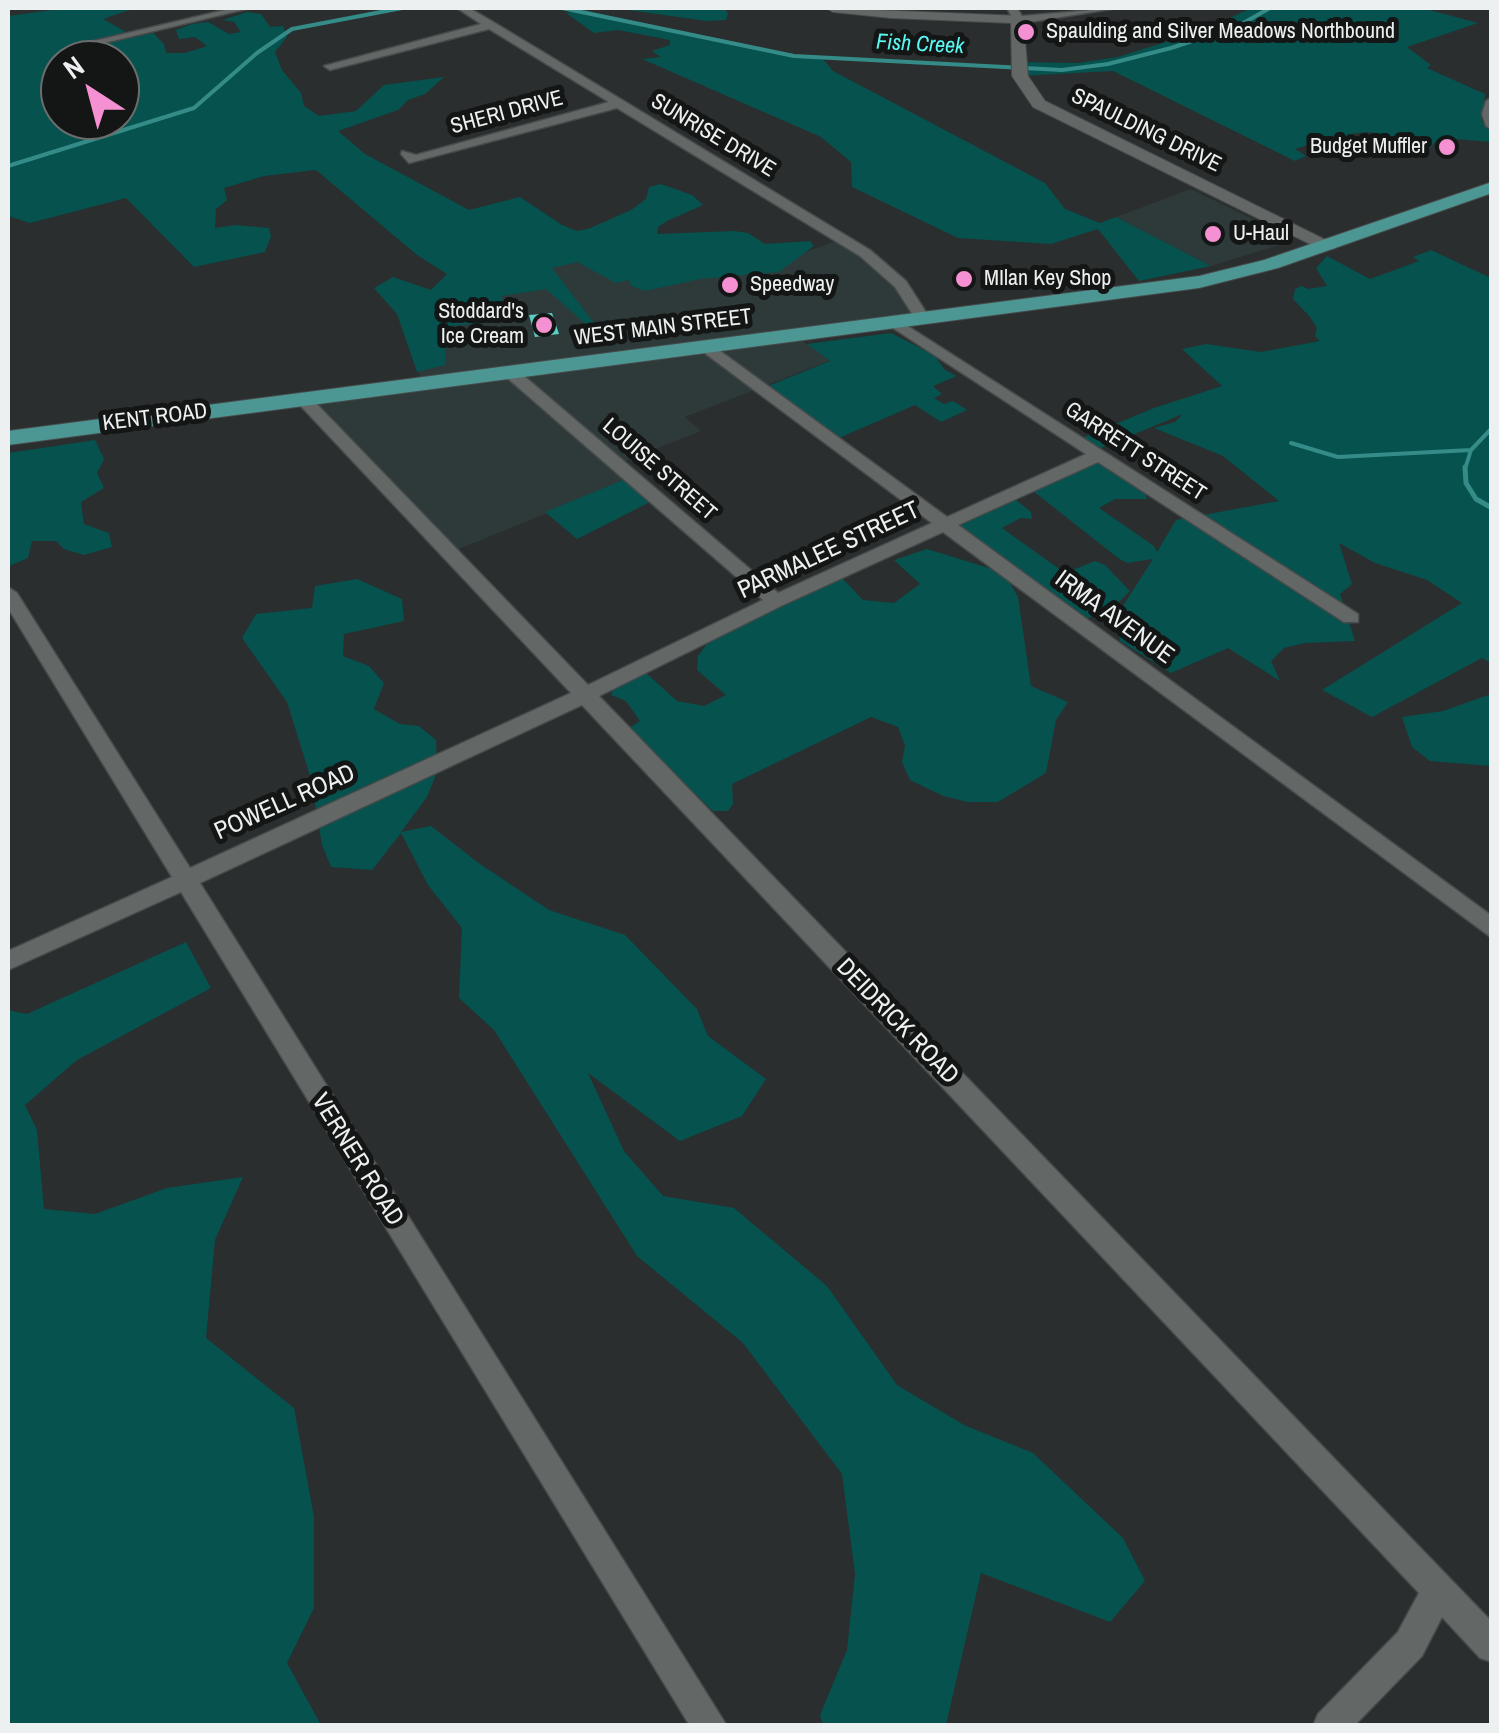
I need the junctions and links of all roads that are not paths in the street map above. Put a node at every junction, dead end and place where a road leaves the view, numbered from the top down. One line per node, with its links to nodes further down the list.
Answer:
1 (246, 8): 7 (street)
2 (462, 8): 6 (street, SUNRISE DRIVE)
3 (832, 8): 5 (street)
4 (1112, 8): 5 (street)
5 (1015, 13): 14 (street, SPAULDING DRIVE)
6 (491, 26): 8 (street); 10 (street, SUNRISE DRIVE)
7 (104, 40)
8 (330, 66)
9 (1492, 101): 11 (street)
10 (620, 103): 12 (street, SHERI DRIVE); 15 (street, SUNRISE DRIVE)
11 (1492, 126)
12 (407, 154)
13 (1492, 188): 14 (main road, WEST MAIN STREET)
14 (1327, 245): 15 (main road, WEST MAIN STREET)
15 (923, 320): 16 (main road, WEST MAIN STREET)
16 (895, 323): 17 (main road, WEST MAIN STREET); 21 (street, GARRETT STREET)
17 (707, 348): 18 (main road, WEST MAIN STREET); 22 (street, IRMA AVENUE)
18 (511, 373): 19 (main road, WEST MAIN STREET); 24 (street, LOUISE STREET)
19 (303, 399): 20 (main road, KENT ROAD); 26 (street, DEIDRICK ROAD)
20 (8, 438)
21 (1096, 456): 22 (street, PARMALEE STREET); 25 (street, GARRETT STREET)
22 (946, 525): 24 (street, PARMALEE STREET); 28 (street, IRMA AVENUE)
23 (8, 593): 27 (street, VERNER ROAD)
24 (776, 601): 26 (street, PARMALEE STREET)
25 (1351, 618)
26 (585, 695): 27 (street, POWELL ROAD); 30 (street, DEIDRICK ROAD)
27 (186, 878): 29 (street, POWELL ROAD); 32 (street, VERNER ROAD)
28 (1492, 928)
29 (8, 961)
30 (1438, 1590): 31 (street, DEIDRICK ROAD); 33 (street)
31 (1492, 1646)
32 (710, 1726)
33 (1330, 1726)

